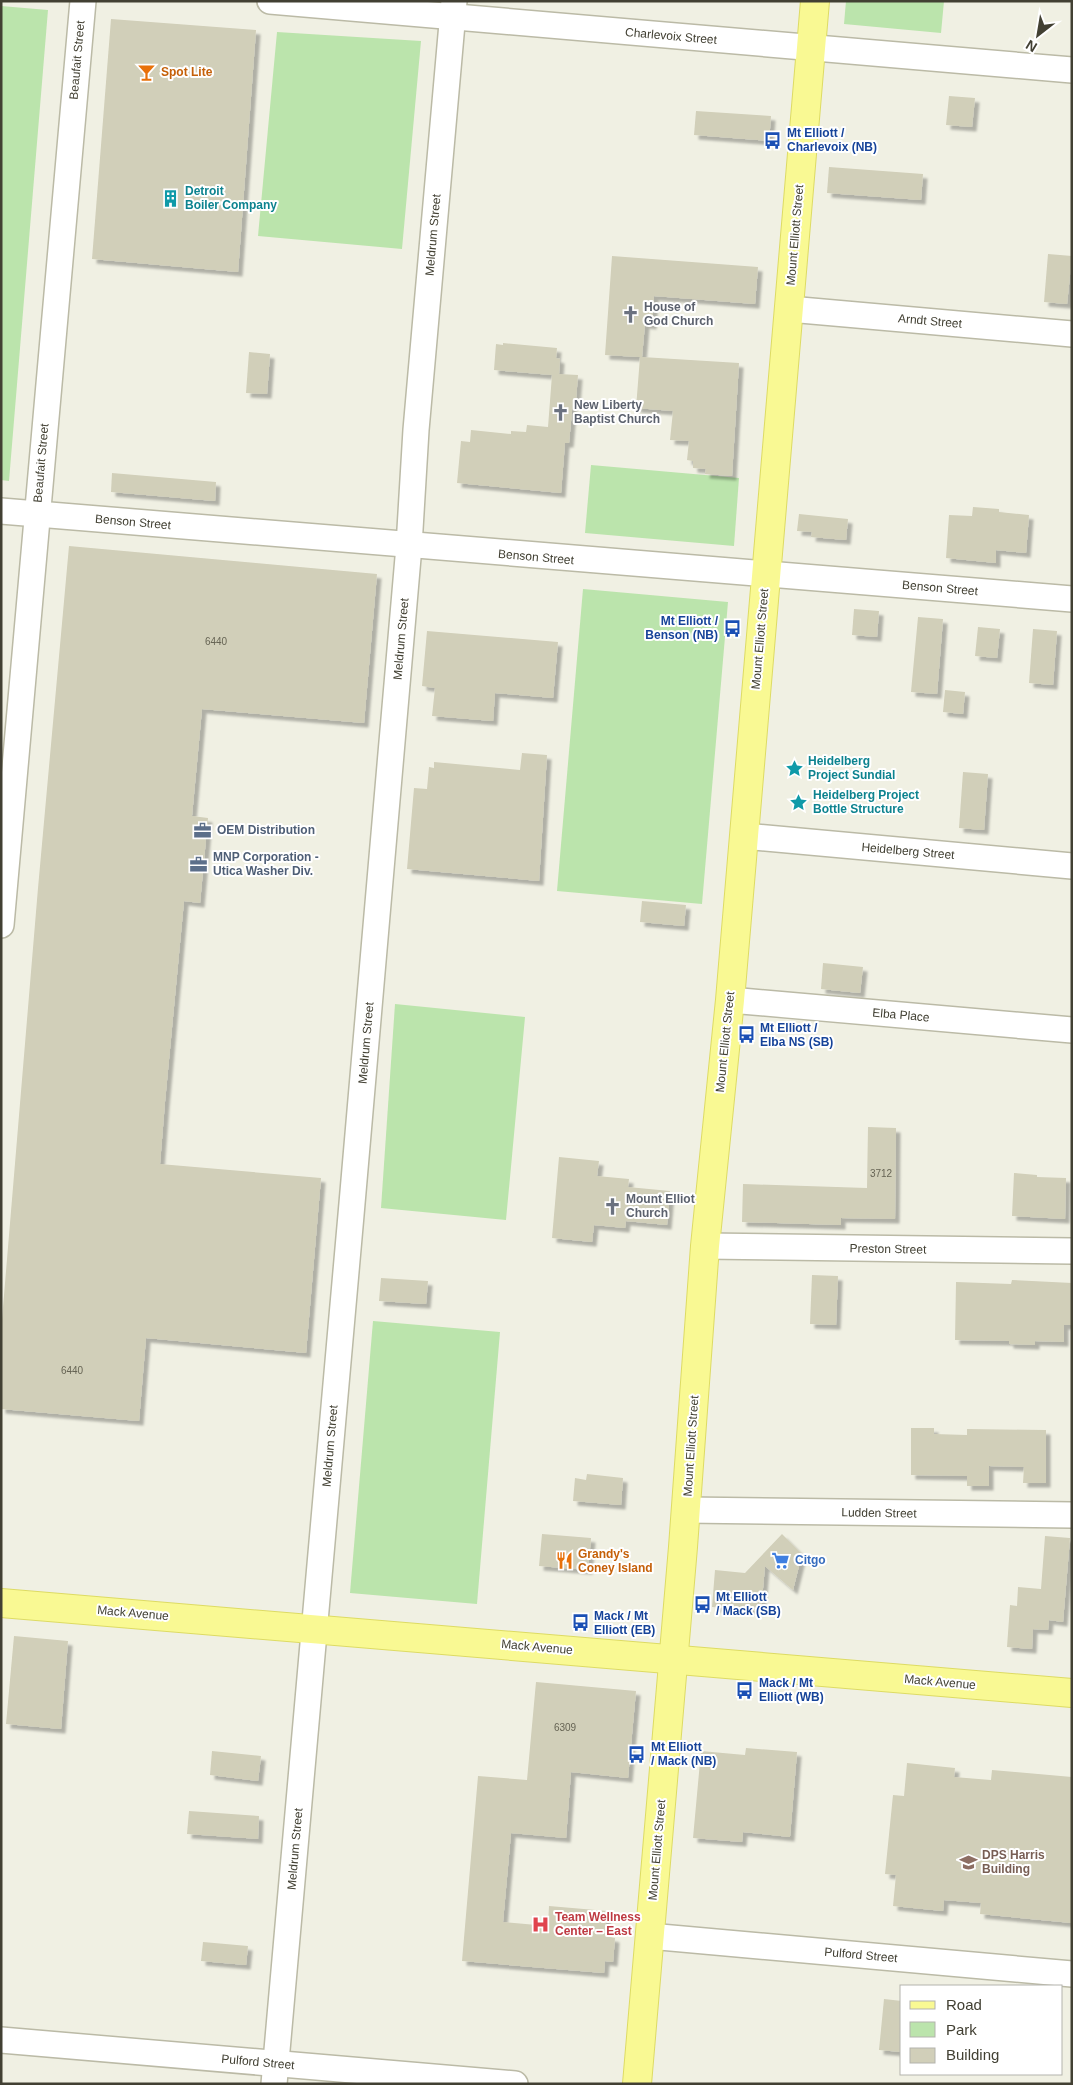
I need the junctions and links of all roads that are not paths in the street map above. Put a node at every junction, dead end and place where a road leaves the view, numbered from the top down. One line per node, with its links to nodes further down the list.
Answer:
1 (83, 1): 10 (street, Beaufait Street)
2 (270, 1): 4 (street, Charlevoix Street)
3 (815, 1): 5 (main road, Mount Elliott Street)
4 (453, 10): 5 (street, Charlevoix Street); 11 (street, Meldrum Street)
5 (811, 48): 6 (street, Charlevoix Street); 7 (main road, Mount Elliott Street)
6 (1072, 70)
7 (789, 309): 8 (street, Arndt Street); 12 (main road, Mount Elliott Street)
8 (1072, 334)
9 (1, 511): 10 (street, Benson Street)
10 (36, 514): 11 (street, Benson Street); 16 (street, Beaufait Street)
11 (409, 546): 12 (street, Benson Street); 24 (street, Meldrum Street)
12 (766, 575): 13 (street, Benson Street); 14 (main road, Mount Elliott Street)
13 (1072, 599)
14 (744, 836): 15 (street, Heidelberg Street); 17 (main road, Mount Elliott Street)
15 (1072, 866)
16 (1, 925)
17 (730, 1000): 18 (street, Elba Place); 19 (main road, Mount Elliott Street)
18 (1072, 1030)
19 (705, 1246): 20 (street, Preston Street); 21 (main road, Mount Elliott Street)
20 (1072, 1251)
21 (686, 1510): 22 (street, Ludden Street); 25 (main road, Mount Elliott Street)
22 (1072, 1515)
23 (1, 1602): 24 (main road, Mack Avenue)
24 (314, 1628): 25 (main road, Mack Avenue); 30 (street, Meldrum Street)
25 (674, 1659): 26 (main road, Mack Avenue); 27 (main road, Mount Elliott Street)
26 (1072, 1694)
27 (650, 1936): 28 (street, Pulford Street); 32 (main road, Mount Elliott Street)
28 (1072, 1974)
29 (1, 2040): 30 (street, Pulford Street)
30 (275, 2073): 31 (street, Pulford Street)
31 (515, 2084)
32 (637, 2084)

